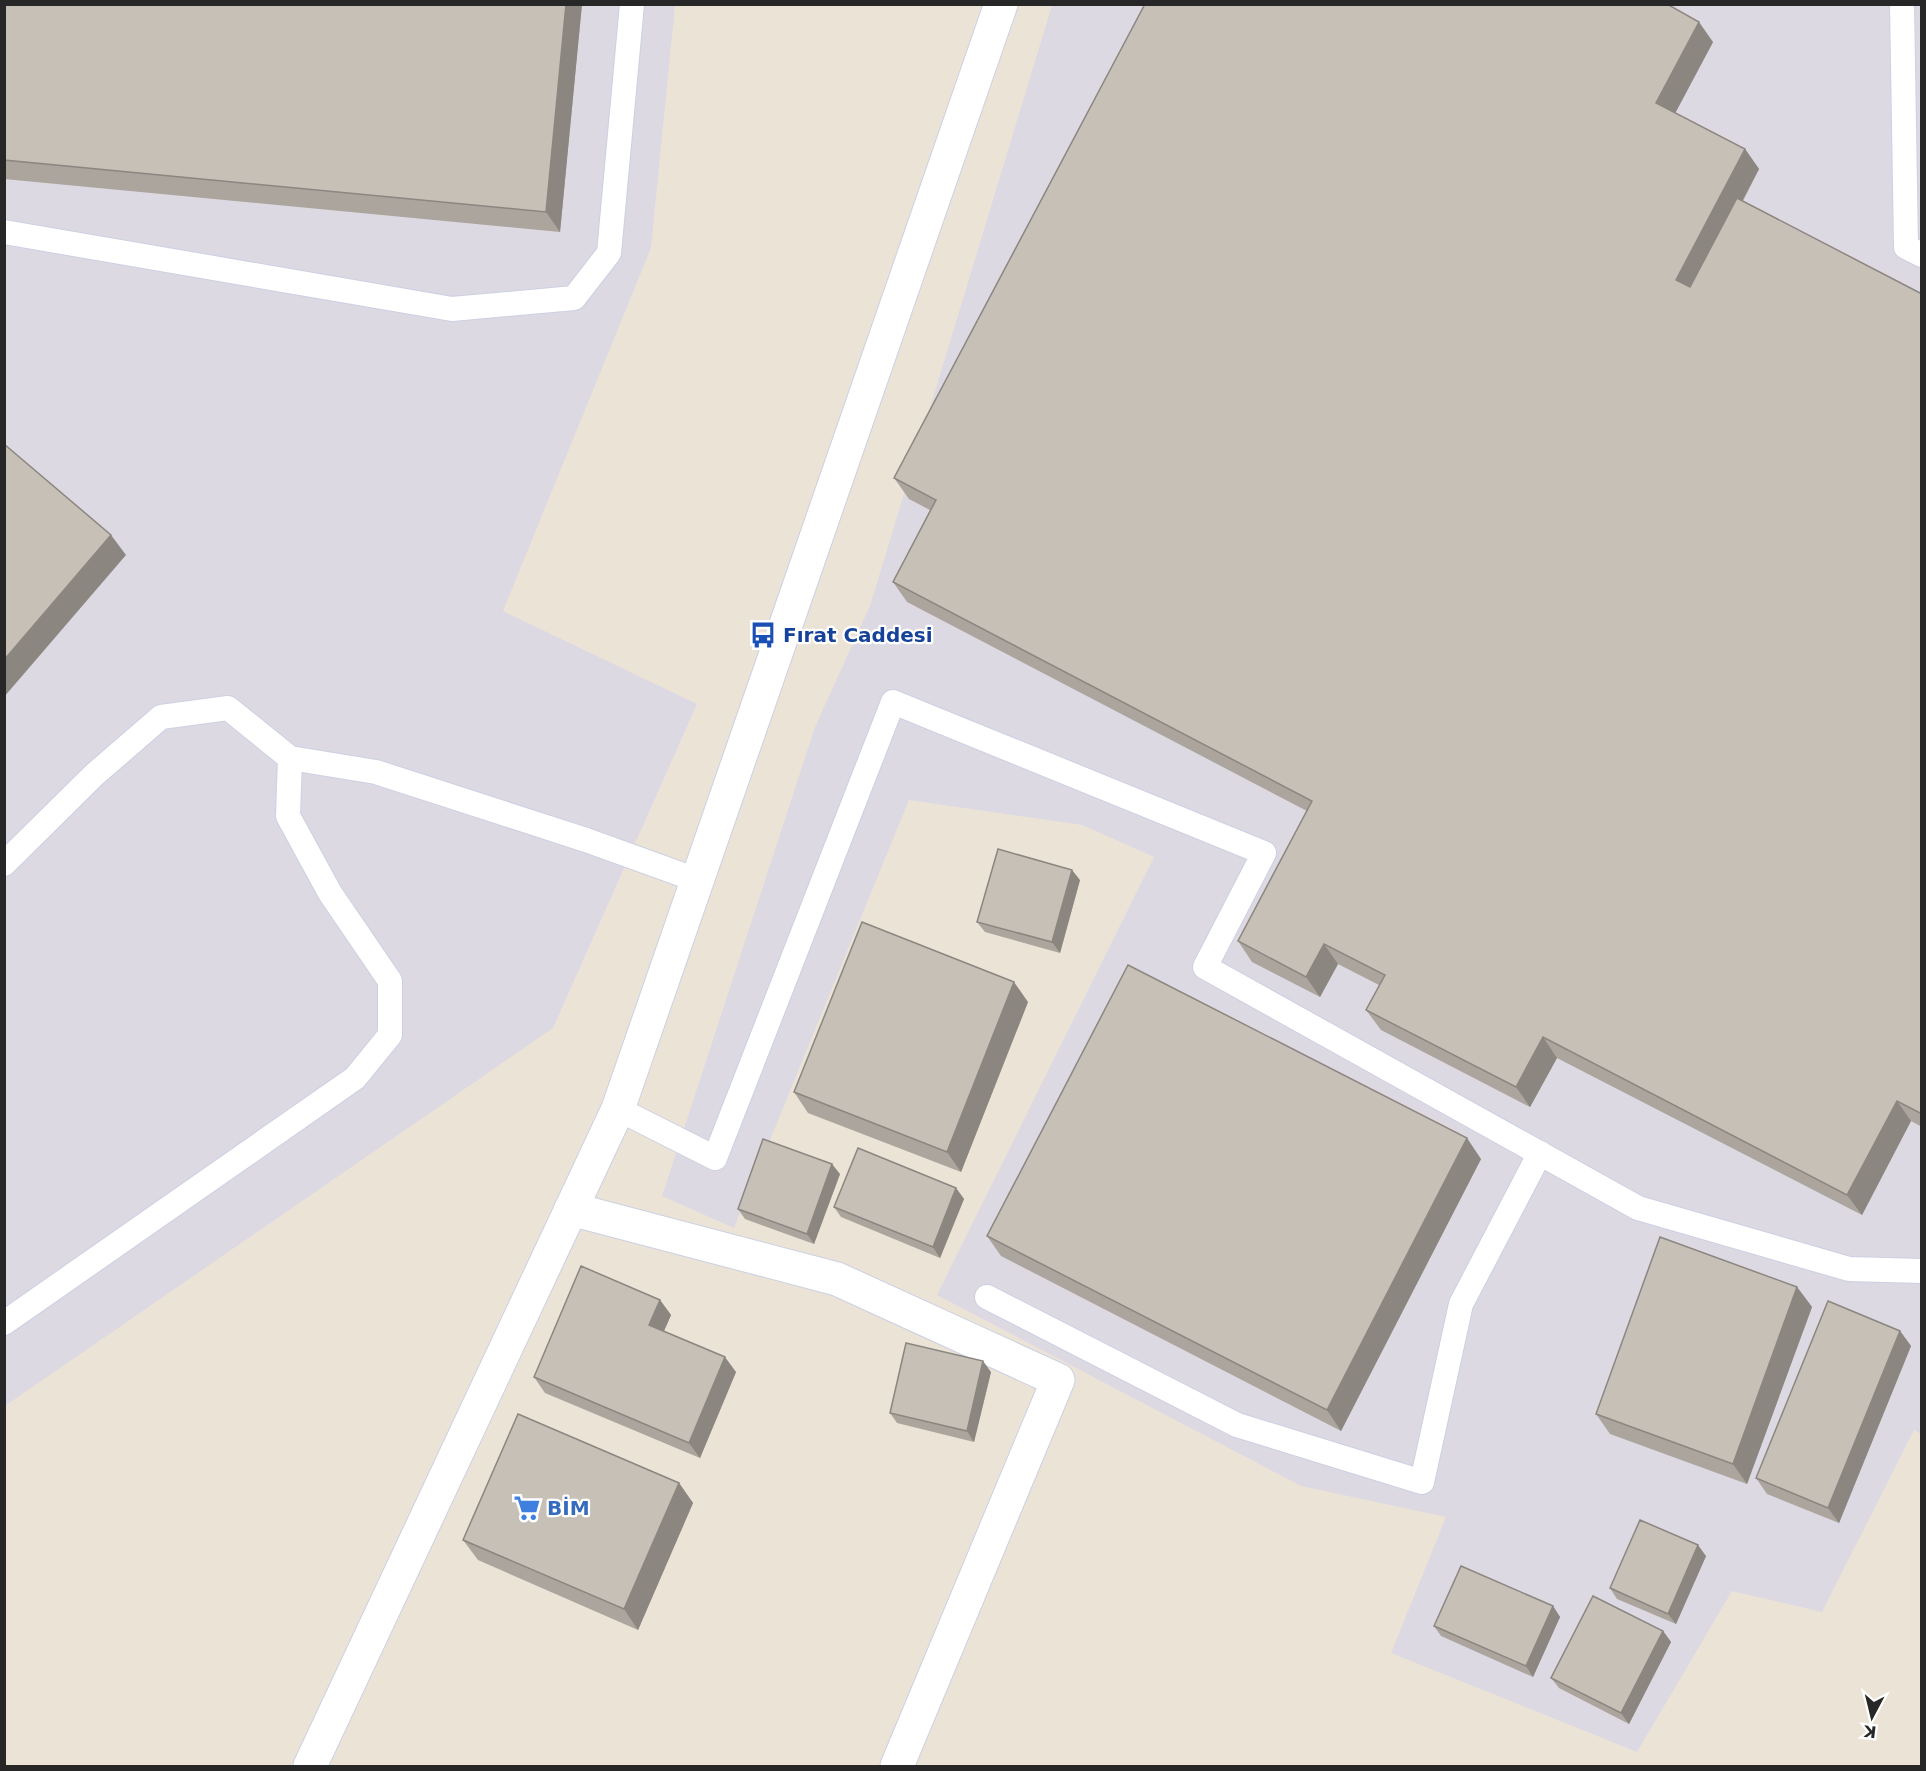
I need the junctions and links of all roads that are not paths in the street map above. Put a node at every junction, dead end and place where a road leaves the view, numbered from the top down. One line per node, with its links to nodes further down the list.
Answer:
1 (632, 4): 4 (lane)
2 (1001, 4): 8 (street)
3 (1902, 4): 5 (lane)
4 (4, 232)
5 (1922, 255)
6 (291, 758): 7 (lane); 8 (lane); 14 (lane)
7 (4, 864)
8 (697, 880): 9 (street)
9 (618, 1109): 10 (lane); 11 (street)
10 (1540, 1153): 12 (lane); 13 (lane)
11 (571, 1209): 15 (street); 16 (street)
12 (1922, 1271)
13 (987, 1297)
14 (4, 1323)
15 (310, 1767)
16 (897, 1767)

